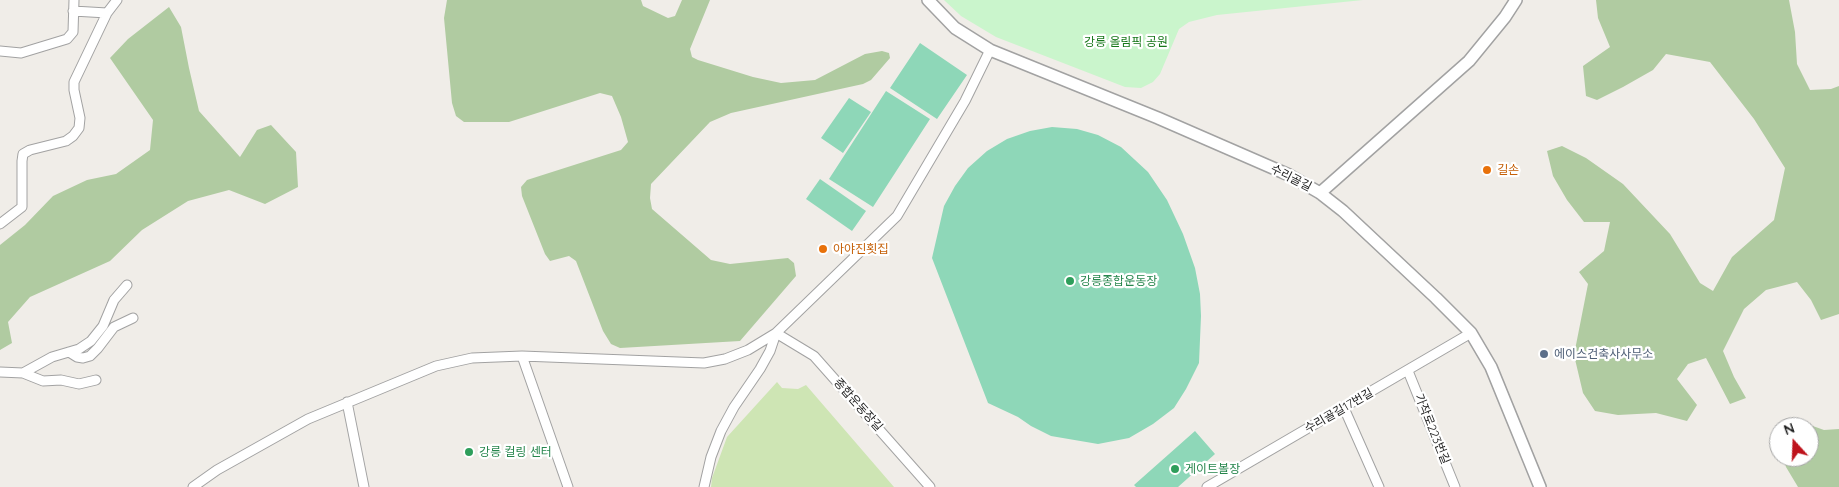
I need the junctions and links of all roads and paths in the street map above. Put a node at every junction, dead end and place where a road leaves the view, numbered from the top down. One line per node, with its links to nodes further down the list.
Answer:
1 (74, 0): 5 (street)
2 (117, 0): 6 (street)
3 (928, 0): 8 (street, 수리골길)
4 (1516, 0): 9 (street)
5 (73, 11): 6 (street); 7 (street)
6 (107, 13): 10 (street)
7 (0, 50)
8 (990, 50): 9 (street, 수리골길); 13 (street)
9 (1320, 193): 14 (street, 수리골길)
10 (0, 224)
11 (127, 285): 15 (street)
12 (133, 318): 15 (street)
13 (776, 333): 16 (street); 26 (street); 27 (street, 종합운동장길)
14 (1471, 333): 17 (street, 수리골길17번길); 31 (street, 수리골길)
15 (70, 352): 19 (street)
16 (522, 356): 21 (street); 25 (street)
17 (1408, 371): 22 (street, 수리골길17번길); 30 (street, 가작로223번길)
18 (0, 372): 19 (street)
19 (23, 373): 20 (street)
20 (96, 380)
21 (347, 402): 23 (street); 24 (street)
22 (1344, 408): 28 (street, 수리골길17번길); 29 (street)
23 (193, 487)
24 (364, 487)
25 (568, 487)
26 (704, 487)
27 (930, 487)
28 (1207, 487)
29 (1378, 487)
30 (1455, 487)
31 (1540, 487)

